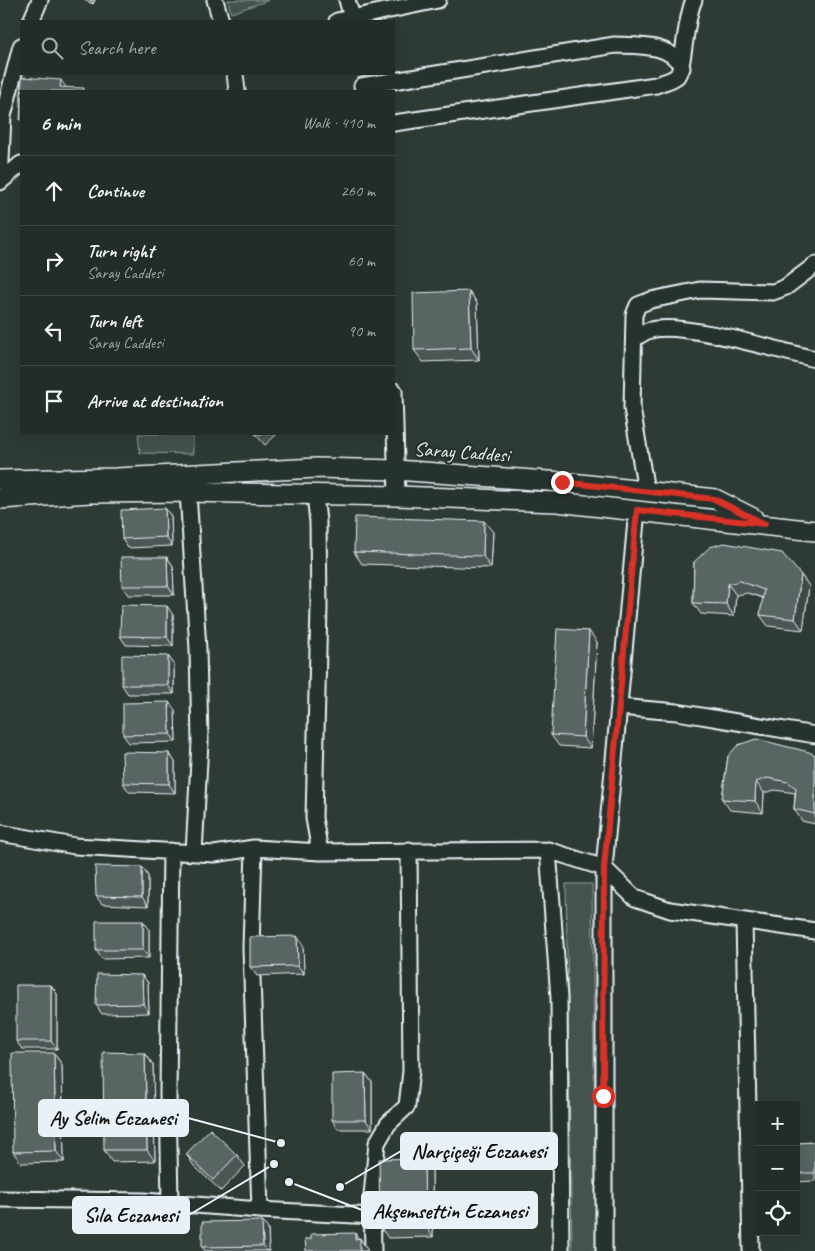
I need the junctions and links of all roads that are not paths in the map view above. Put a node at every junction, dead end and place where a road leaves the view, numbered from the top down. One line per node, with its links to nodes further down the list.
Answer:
1 (40, 0): 6 (street)
2 (216, 0): 7 (street)
3 (347, 0): 8 (street)
4 (438, 0): 8 (street)
5 (694, 0): 10 (street)
6 (31, 20)
7 (221, 20)
8 (347, 20)
9 (20, 50): 16 (street)
10 (682, 68): 12 (street); 14 (street)
11 (235, 75): 13 (street)
12 (362, 84)
13 (238, 90)
14 (395, 123)
15 (20, 165): 16 (street)
16 (0, 182)
17 (815, 266): 18 (street)
18 (634, 339): 19 (street); 23 (street)
19 (815, 359)
20 (395, 430): 21 (street)
21 (396, 470): 22 (street, Saray Caddesi); 23 (street, Saray Caddesi); 26 (street)
22 (0, 480)
23 (646, 491): 29 (street, Saray Caddesi)
24 (188, 492): 25 (street, Saray Caddesi); 27 (street, Saray Caddesi); 38 (street)
25 (315, 494): 26 (street, Saray Caddesi); 39 (street)
26 (397, 496): 28 (street, Saray Caddesi)
27 (0, 499)
28 (637, 510): 29 (street, Saray Caddesi); 31 (street)
29 (765, 524): 30 (street, Saray Caddesi)
30 (815, 531)
31 (619, 707): 32 (street); 40 (street)
32 (815, 736)
33 (0, 833): 37 (street)
34 (254, 848): 38 (street); 39 (street); 45 (street)
35 (409, 850): 36 (street); 39 (street); 46 (street)
36 (548, 850): 40 (street); 48 (street)
37 (172, 851): 38 (street); 44 (street)
38 (194, 852)
39 (320, 852)
40 (604, 868): 41 (street); 49 (street)
41 (744, 921): 42 (street); 50 (street)
42 (815, 931)
43 (0, 1199): 44 (street)
44 (170, 1204): 45 (street)
45 (260, 1210): 46 (street)
46 (373, 1216): 47 (street)
47 (374, 1251)
48 (561, 1251)
49 (604, 1251)
50 (751, 1251)

